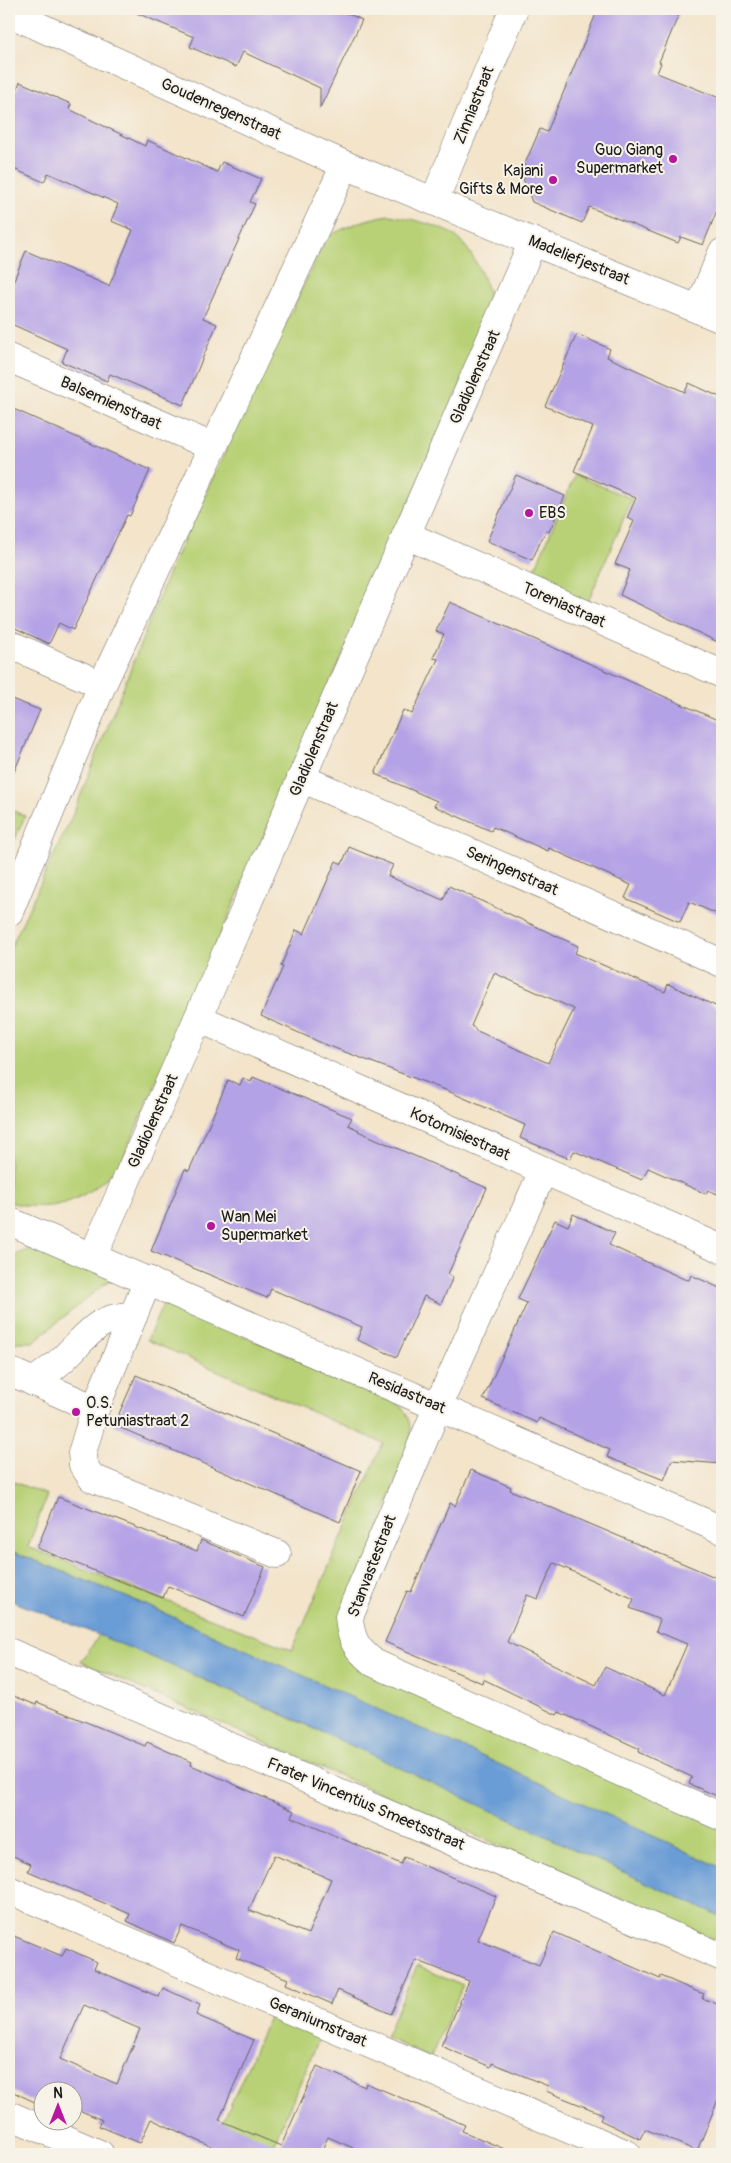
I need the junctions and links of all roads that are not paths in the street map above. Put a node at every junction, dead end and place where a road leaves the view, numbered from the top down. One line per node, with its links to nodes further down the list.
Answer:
1 (514, 9): 4 (street, Zinniastraat)
2 (9, 13): 3 (street, Goudenregenstraat)
3 (345, 165): 4 (street, Goudenregenstraat); 9 (street)
4 (434, 201): 5 (street, Madeliefjestraat)
5 (533, 241): 7 (street, Madeliefjestraat); 10 (street, Gladiolenstraat)
6 (722, 253): 7 (street)
7 (711, 314)
8 (9, 358): 9 (street, Balsemienstraat)
9 (213, 447): 13 (street)
10 (406, 535): 12 (street, Toreniastraat); 14 (street, Gladiolenstraat)
11 (9, 644): 13 (street)
12 (722, 674)
13 (102, 685): 15 (street)
14 (301, 778): 16 (street, Seringenstraat); 17 (street, Gladiolenstraat)
15 (9, 912)
16 (722, 963)
17 (198, 1018): 18 (street, Kotomisiestraat); 21 (street, Gladiolenstraat)
18 (543, 1171): 20 (street, Kotomisiestraat); 25 (street, Stanvastestraat)
19 (9, 1221): 21 (street, Residastraat)
20 (722, 1249)
21 (92, 1256): 22 (street, Residastraat)
22 (148, 1280): 23 (street); 25 (street, Residastraat)
23 (133, 1316): 24 (street); 26 (street)
24 (21, 1376): 26 (street)
25 (438, 1406): 27 (street, Residastraat); 30 (street, Stanvastestraat)
26 (95, 1410): 28 (street)
27 (722, 1530)
28 (277, 1554)
29 (9, 1652): 32 (street, Frater Vincentius Smeetsstraat)
30 (722, 1817)
31 (9, 1890): 35 (street, Geraniumstraat)
32 (722, 1957)
33 (9, 2115): 34 (street)
34 (100, 2154)
35 (627, 2154)

